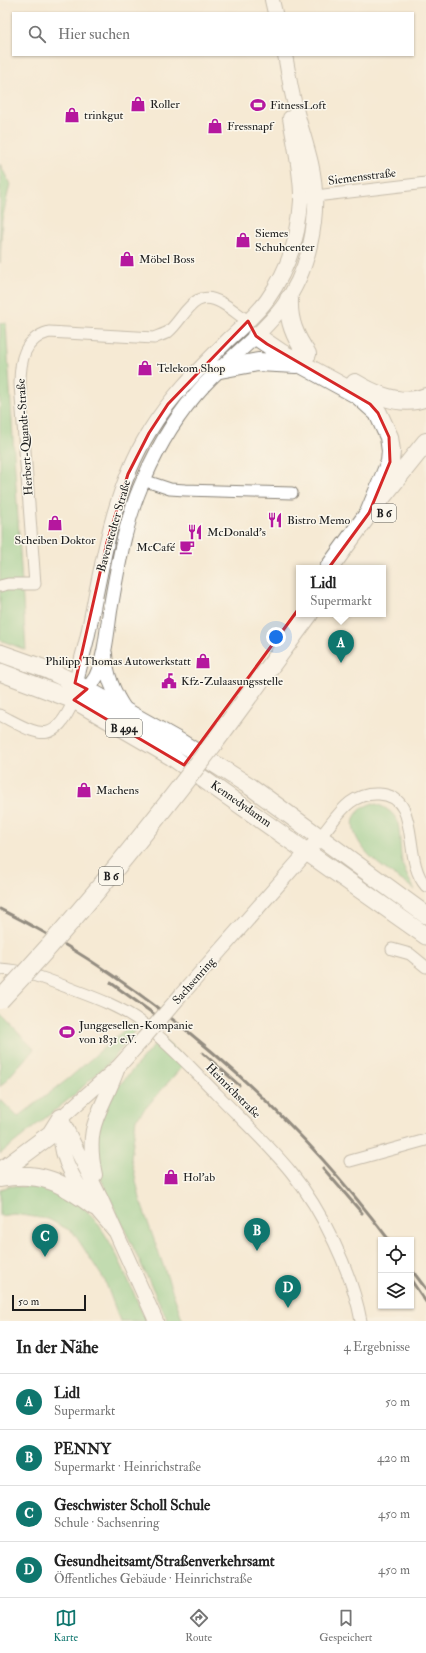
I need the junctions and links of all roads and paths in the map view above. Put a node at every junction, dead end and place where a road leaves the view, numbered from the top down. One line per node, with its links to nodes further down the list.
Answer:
1 (276, 56): 5 (street, Bavenstedter Straße)
2 (285, 56): 4 (street, Bavenstedter Straße)
3 (426, 183): 4 (street, Siemensstraße)
4 (315, 196): 5 (street, Siemensstraße); 6 (street, Bavenstedter Straße)
5 (301, 199): 7 (street, Bavenstedter Straße)
6 (289, 299): 8 (street, Bavenstedter Straße); 9 (highway)
7 (248, 321): 8 (street, Herbert-Quandt-Straße); 19 (street, Herbert-Quandt-Straße); 25 (street, Bavenstedter Straße)
8 (260, 332): 9 (highway); 10 (street, Bavenstedter Straße)
9 (304, 359): 10 (highway); 11 (highway); 16 (highway)
10 (220, 370): 14 (street, Bavenstedter Straße)
11 (426, 397)
12 (426, 442): 16 (highway, B 6)
13 (426, 459): 18 (highway, B 6)
14 (143, 480): 15 (street, Bavenstedter Straße); 22 (street, Bavenstedter Straße)
15 (292, 493)
16 (369, 513): 17 (highway, B 6)
17 (331, 565)
18 (345, 565)
19 (0, 586)
20 (296, 613): 29 (highway, B 6)
21 (307, 617): 29 (highway, B 6)
22 (104, 647): 25 (street, Bavenstedter Straße); 27 (street)
23 (0, 653): 25 (main road, B 494)
24 (0, 672): 26 (main road, Kennedydamm / B 494)
25 (81, 686): 26 (street, Bavenstedter Straße); 27 (main road, Kennedydamm / B 494)
26 (74, 700): 28 (street); 30 (main road, Kennedydamm / B 494)
27 (126, 711): 30 (main road, Kennedydamm / B 494)
28 (0, 715)
29 (210, 740): 39 (highway, B 6); 40 (highway, B 6, bridge)
30 (176, 750): 31 (main road, Kennedydamm); 32 (main road, Kennedydamm)
31 (321, 836): 32 (street, Sachsenring); 33 (street); 34 (main road, Kennedydamm)
32 (308, 852): 35 (main road, Kennedydamm); 41 (street, Sachsenring, bridge)
33 (426, 886)
34 (426, 915)
35 (426, 936)
36 (392, 949): 37 (street)
37 (426, 967)
38 (0, 969): 50 (street, Heinrichstraße)
39 (0, 984)
40 (0, 1000)
41 (119, 1066): 42 (street, Sachsenring); 48 (street)
42 (61, 1118): 44 (highway); 46 (highway); 48 (street)
43 (426, 1140): 45 (street)
44 (0, 1158)
45 (350, 1162)
46 (0, 1172)
47 (0, 1178): 48 (highway)
48 (97, 1202): 49 (street)
49 (156, 1321)
50 (361, 1321)

